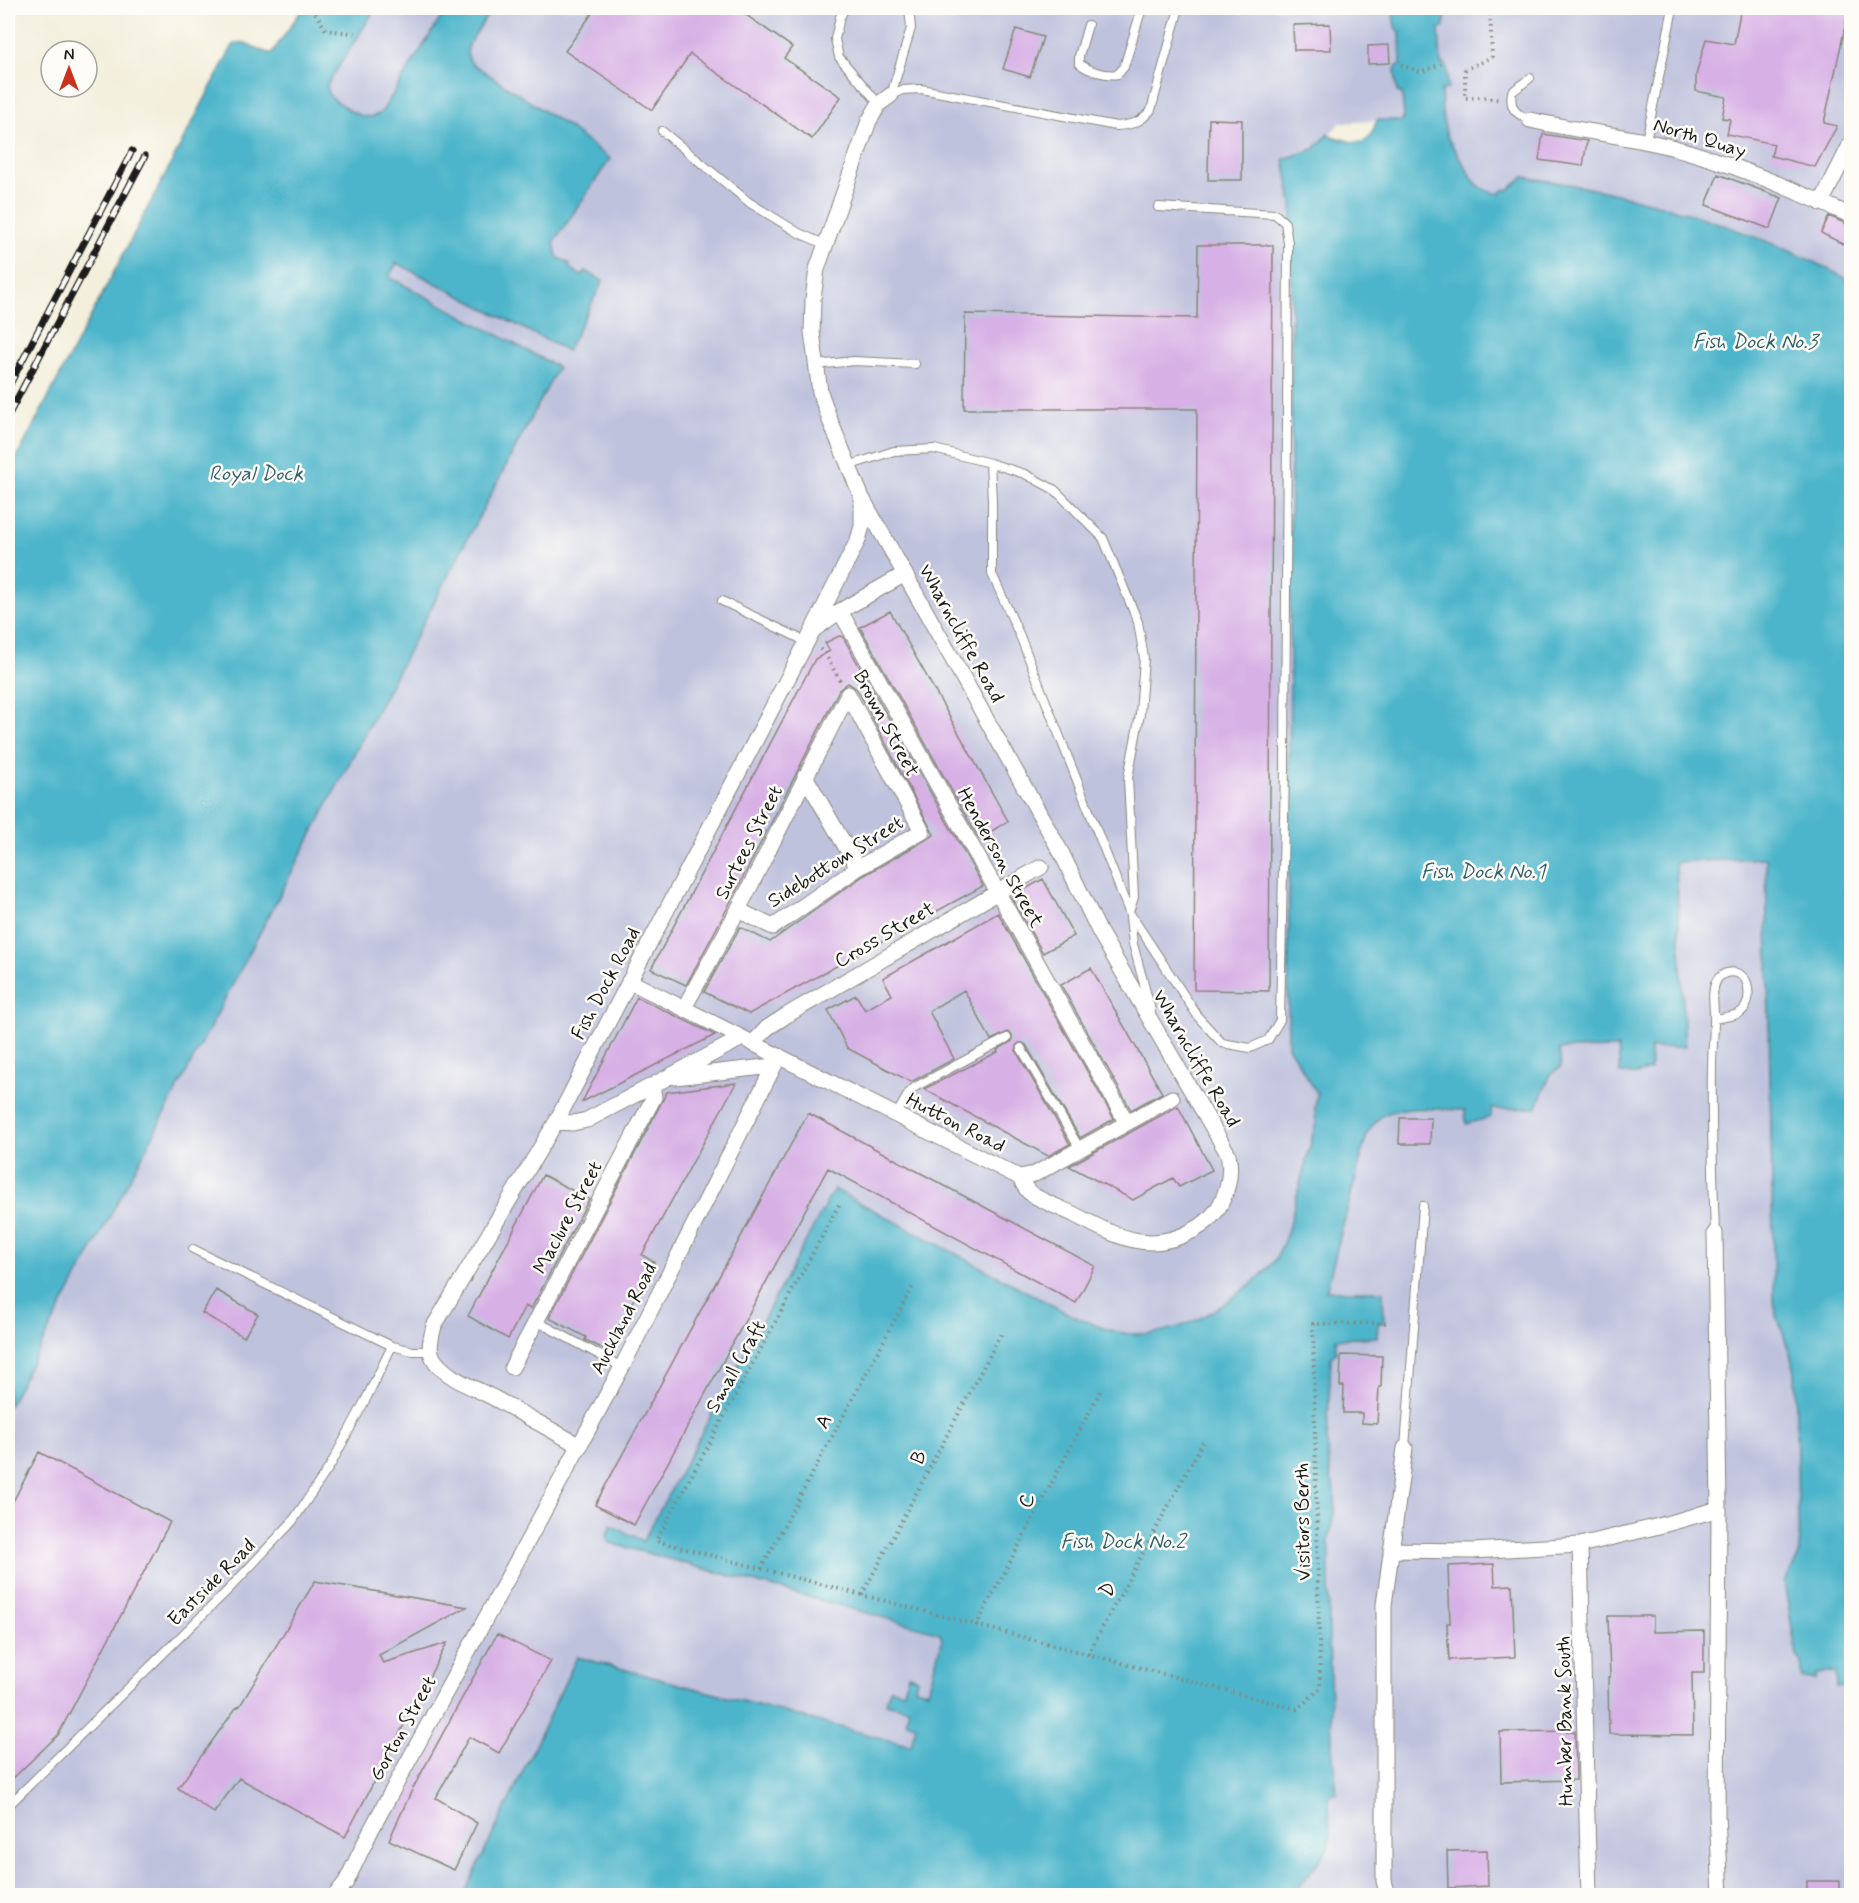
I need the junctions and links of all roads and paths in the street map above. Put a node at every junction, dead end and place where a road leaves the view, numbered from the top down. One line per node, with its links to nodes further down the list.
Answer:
1 (312, 8): 11 (path)
2 (845, 8): 15 (lane)
3 (909, 8): 15 (lane)
4 (1143, 8): 10 (lane)
5 (1179, 8): 15 (lane)
6 (1410, 8): 7 (path)
7 (1426, 8)
8 (1491, 8): 16 (path)
9 (1673, 8): 19 (lane)
10 (1089, 25)
11 (359, 34)
12 (1441, 64): 13 (path)
13 (1401, 65)
14 (1530, 78): 16 (lane)
15 (885, 99): 24 (street, Wharncliffe Road)
16 (1510, 101): 17 (lane)
17 (1530, 120): 19 (street, North Quay)
18 (662, 131): 24 (lane)
19 (1646, 141): 21 (street, North Quay)
20 (1851, 141): 21 (street)
21 (1821, 203): 23 (street, North Quay)
22 (1158, 207): 41 (lane)
23 (1851, 216)
24 (824, 244): 26 (street, Wharncliffe Road)
25 (915, 364): 26 (lane)
26 (815, 366): 28 (street, Wharncliffe Road)
27 (990, 463): 28 (lane); 41 (lane); 41 (lane)
28 (848, 466): 29 (street, Wharncliffe Road)
29 (862, 498): 30 (street, Wharncliffe Road); 33 (street, Fish Dock Road)
30 (905, 574): 32 (street, Fish Dock Road); 45 (street, Wharncliffe Road)
31 (722, 601): 33 (lane)
32 (840, 611): 33 (street, Fish Dock Road); 39 (street, Henderson Street)
33 (810, 636): 34 (path, Brown Street); 42 (street, Fish Dock Road)
34 (848, 694): 35 (street, Surtees Street); 36 (street, Brown Street)
35 (806, 776): 38 (street); 40 (street, Surtees Street)
36 (922, 831): 38 (street, Sidebottom Street)
37 (1041, 867): 39 (street, Cross Street)
38 (858, 868): 40 (street, Sidebottom Street)
39 (997, 892): 47 (street, Cross Street); 55 (street, Henderson Street)
40 (738, 910): 43 (street, Surtees Street)
41 (1129, 912): 45 (lane)
42 (629, 981): 43 (street, Hutton Road); 54 (street, Fish Dock Road)
43 (684, 1008): 47 (street, Hutton Road)
44 (1714, 1019): 44 (lane); 61 (lane)
45 (1155, 1027): 57 (street, Wharncliffe Road)
46 (1007, 1038): 53 (lane)
47 (748, 1041): 49 (street, Hutton Road); 50 (street, Cross Street)
48 (1021, 1048): 56 (lane)
49 (776, 1061): 50 (street, Cross Street); 53 (street, Hutton Road); 70 (street, Auckland Road)
50 (668, 1078): 51 (street, Cross Street)
51 (652, 1086): 54 (street, Cross Street); 64 (street, Maclure Street)
52 (1172, 1098): 55 (street)
53 (896, 1115): 58 (street, Hutton Road)
54 (556, 1122): 68 (street, Fish Dock Road)
55 (1127, 1123): 56 (street)
56 (1080, 1149): 58 (street)
57 (1230, 1165): 58 (street, Hutton Road)
58 (1019, 1177)
59 (839, 1205): 78 (path, Small Craft)
60 (1423, 1206): 74 (lane)
61 (1715, 1233): 75 (street)
62 (193, 1249): 67 (lane)
63 (913, 1286): 78 (path, A)
64 (536, 1321): 69 (street, Maclure Street); 70 (lane)
65 (1389, 1323): 82 (path, Visitors Berth)
66 (1001, 1334): 80 (path, B)
67 (392, 1346): 68 (lane); 83 (lane, Eastside Road)
68 (430, 1350): 73 (street)
69 (512, 1367)
70 (622, 1367): 73 (street, Auckland Road)
71 (1102, 1388): 81 (path, C)
72 (1203, 1442): 82 (path, D)
73 (580, 1446): 79 (street, Auckland Road)
74 (1405, 1448): 77 (street)
75 (1719, 1509): 76 (street); 88 (street)
76 (1580, 1545): 77 (street); 87 (street, Humber Bank South)
77 (1391, 1550): 86 (street)
78 (761, 1569): 80 (path)
79 (499, 1595): 84 (street, Gorton Street)
80 (862, 1595): 81 (path)
81 (976, 1626): 82 (path)
82 (1089, 1654)
83 (8, 1806)
84 (346, 1889): 85 (street, Gorton Street)
85 (335, 1896)
86 (1388, 1896)
87 (1589, 1896)
88 (1721, 1896)

